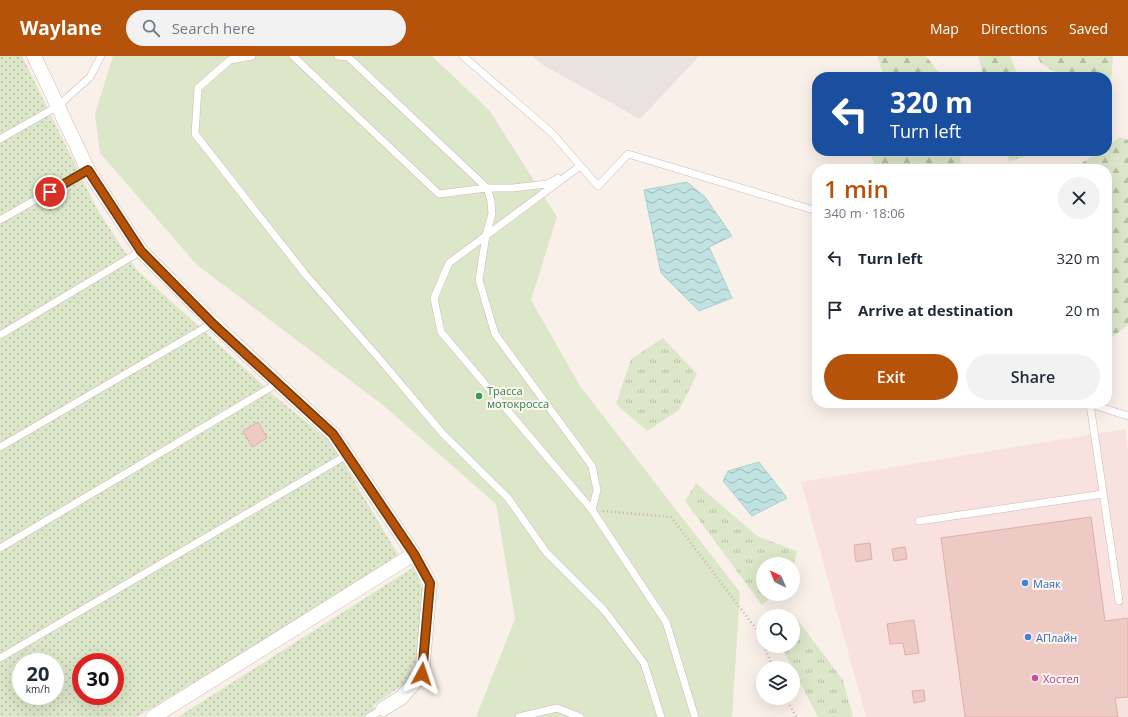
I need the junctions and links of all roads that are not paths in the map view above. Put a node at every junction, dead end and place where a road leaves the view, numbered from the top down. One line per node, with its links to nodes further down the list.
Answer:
1 (34, 56): 8 (street)
2 (101, 56): 8 (lane)
3 (252, 56): 37 (lane)
4 (294, 56): 12 (lane)
5 (338, 56): 7 (lane)
6 (463, 56): 10 (lane)
7 (348, 57): 12 (lane)
8 (58, 106): 9 (lane); 11 (street)
9 (0, 139)
10 (580, 166): 12 (lane); 13 (lane); 15 (lane)
11 (88, 170): 14 (lane); 16 (street)
12 (488, 188): 15 (lane)
13 (812, 209)
14 (0, 220)
15 (486, 236): 26 (lane); 26 (lane)
16 (141, 251): 17 (street); 18 (lane)
17 (213, 324): 19 (street); 23 (lane)
18 (0, 335)
19 (278, 383): 24 (street); 28 (lane)
20 (1091, 408): 25 (lane)
21 (1103, 408): 22 (lane)
22 (1128, 416)
23 (0, 447)
24 (347, 455): 29 (street); 31 (lane)
25 (1103, 494): 27 (lane); 30 (lane)
26 (592, 510): 38 (lane)
27 (919, 521)
28 (0, 548)
29 (414, 554): 32 (street); 33 (street)
30 (1119, 601)
31 (0, 658)
32 (383, 709): 34 (lane)
33 (153, 717)
34 (369, 717)
35 (519, 717): 36 (lane)
36 (580, 717)
37 (661, 717)
38 (695, 717)

